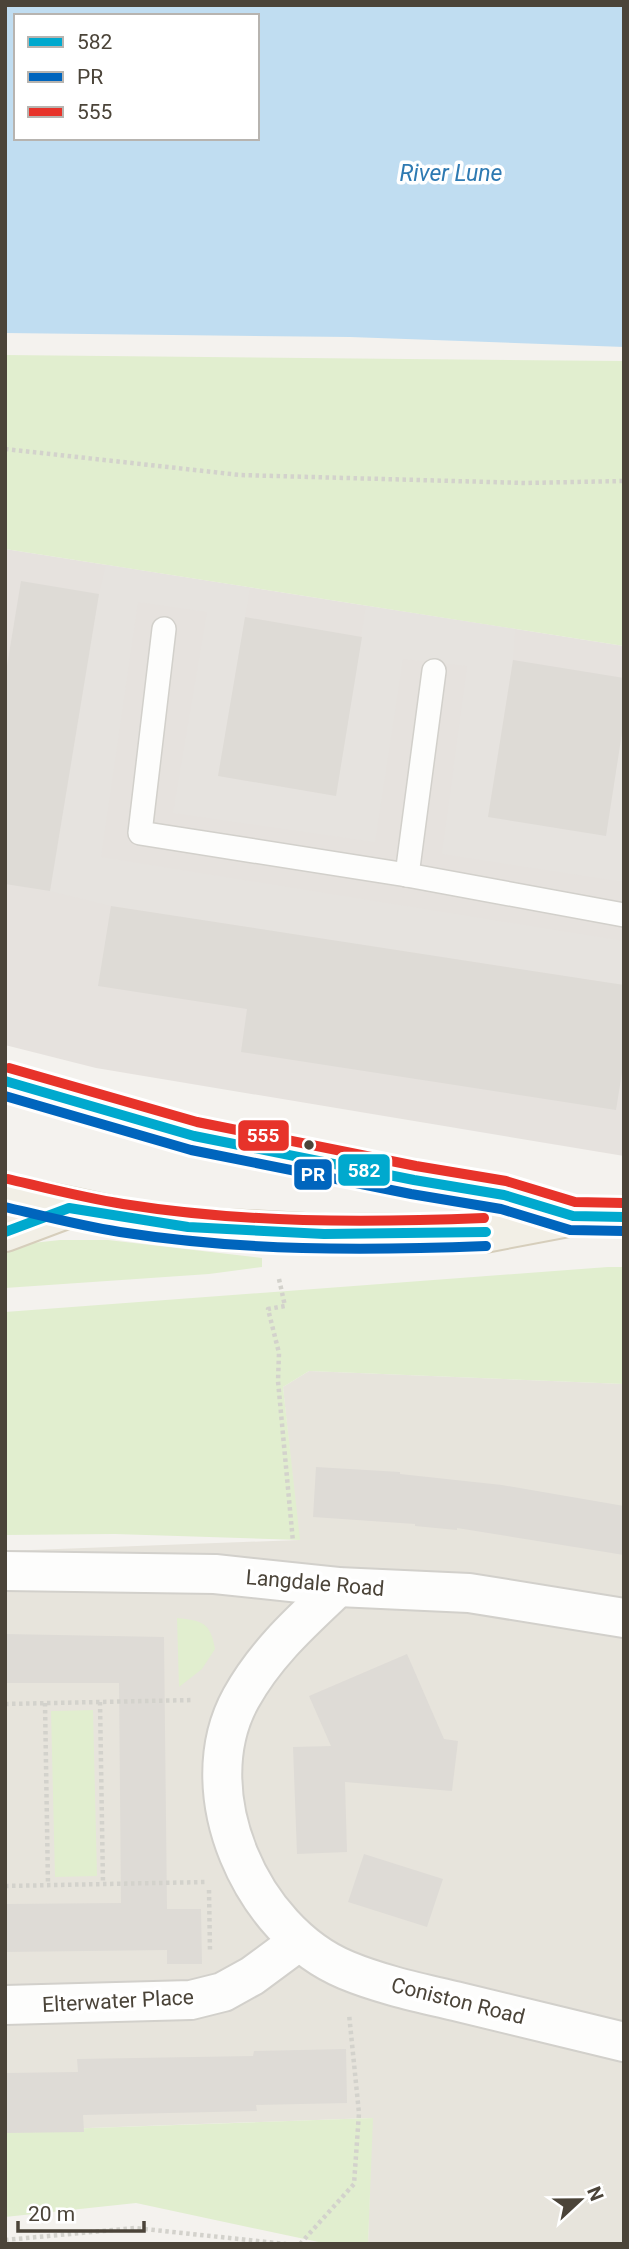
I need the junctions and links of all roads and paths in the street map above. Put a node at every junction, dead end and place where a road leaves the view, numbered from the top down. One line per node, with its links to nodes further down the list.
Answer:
1 (5, 449): 2 (path)
2 (624, 481)
3 (164, 629): 5 (lane)
4 (434, 671): 5 (lane)
5 (407, 874): 6 (lane)
6 (624, 915)
7 (5, 1081): 8 (main road)
8 (59, 1096): 9 (main road); 12 (main road)
9 (5, 1105)
10 (5, 1193): 11 (main road)
11 (69, 1208): 12 (main road); 14 (main road)
12 (573, 1216): 13 (main road)
13 (624, 1217)
14 (5, 1232)
15 (279, 1279): 16 (path)
16 (294, 1551)
17 (5, 1571): 18 (street, Langdale Road)
18 (338, 1587): 19 (street, Langdale Road); 28 (street)
19 (624, 1618)
20 (193, 1700): 21 (path)
21 (100, 1702): 22 (path); 25 (path)
22 (45, 1703): 23 (path); 26 (path)
23 (5, 1704)
24 (215, 1882): 25 (path)
25 (103, 1884): 26 (path)
26 (48, 1885): 27 (path)
27 (5, 1886)
28 (298, 1942): 30 (street, Elterwater Place); 31 (street, Coniston Road)
29 (348, 2001): 34 (path)
30 (5, 2005)
31 (624, 2042)
32 (5, 2240): 33 (path)
33 (286, 2244)
34 (300, 2244)

